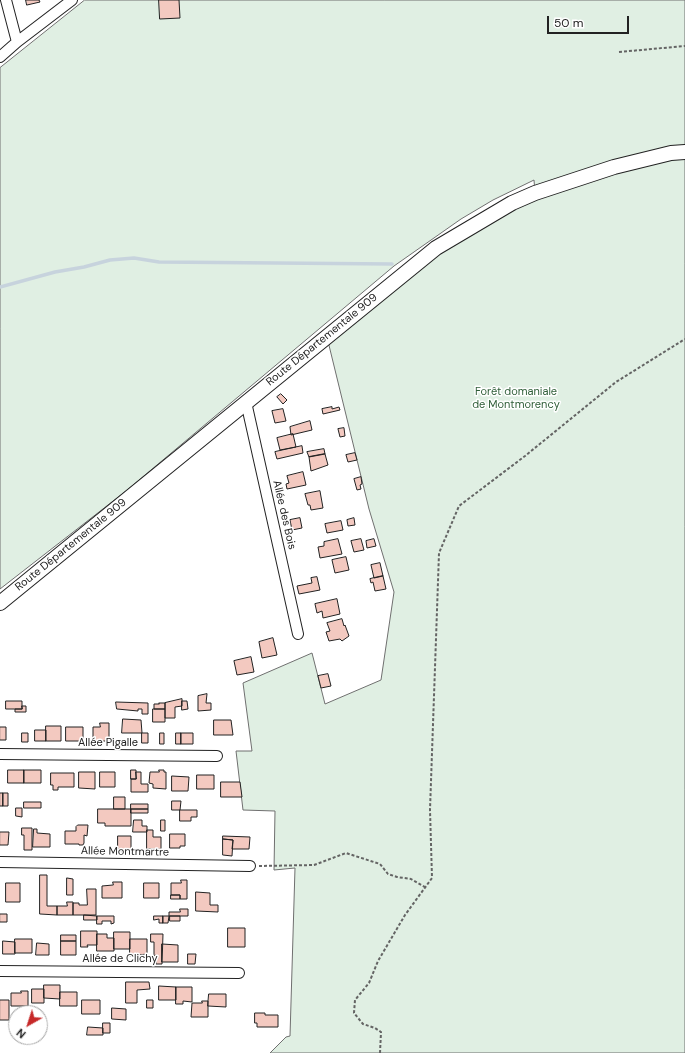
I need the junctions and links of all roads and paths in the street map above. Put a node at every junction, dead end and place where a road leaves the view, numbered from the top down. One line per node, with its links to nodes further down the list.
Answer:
1 (6, 0): 3 (street)
2 (72, 0): 3 (street)
3 (17, 42): 6 (street)
4 (685, 46): 5 (path)
5 (619, 52)
6 (0, 57)
7 (685, 152): 9 (main road, Route Départementale 909)
8 (685, 339): 16 (path)
9 (246, 402): 10 (main road, Route Départementale 909); 11 (street, Allée des Bois)
10 (0, 603)
11 (298, 634)
12 (0, 754): 13 (street, Allée Pigalle)
13 (217, 756)
14 (0, 862): 15 (street, Allée Montmartre)
15 (250, 866): 16 (path)
16 (426, 887): 19 (path)
17 (0, 971): 18 (street, Allée de Clichy)
18 (239, 973)
19 (380, 1053)

